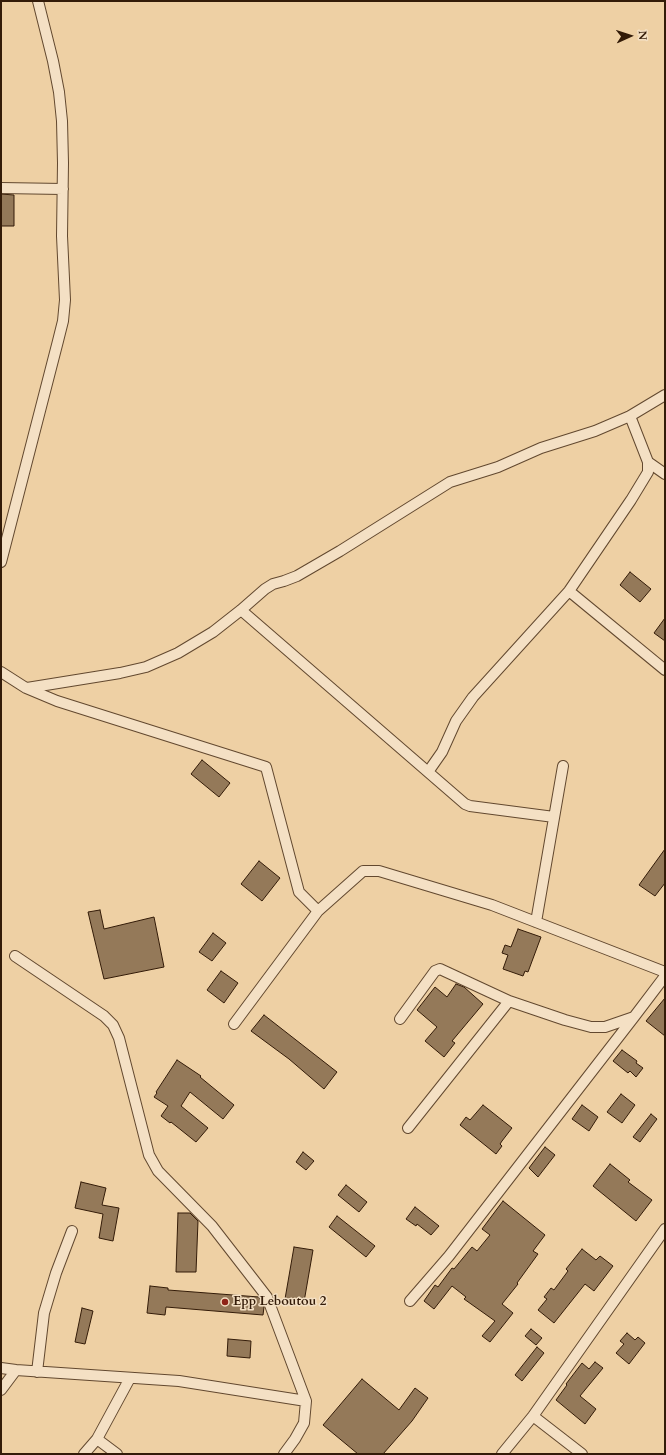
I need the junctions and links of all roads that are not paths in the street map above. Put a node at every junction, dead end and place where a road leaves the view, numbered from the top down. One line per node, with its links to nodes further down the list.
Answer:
1 (38, 1): 3 (street)
2 (1, 188): 3 (street)
3 (63, 189): 8 (street)
4 (665, 395): 5 (street)
5 (630, 416): 6 (street); 10 (street)
6 (648, 462): 7 (street); 9 (street)
7 (665, 474)
8 (1, 562)
9 (569, 591): 11 (street); 15 (street)
10 (241, 610): 13 (street); 15 (street)
11 (665, 670)
12 (1, 672): 13 (street)
13 (26, 688): 17 (street)
14 (563, 766): 16 (street)
15 (428, 772): 16 (street)
16 (554, 817): 18 (street)
17 (318, 911): 18 (street); 25 (street)
18 (536, 922): 20 (street)
19 (15, 956): 35 (street)
20 (665, 972)
21 (665, 976): 23 (street)
22 (509, 1001): 23 (street); 24 (street); 26 (street)
23 (634, 1017): 29 (street)
24 (400, 1019)
25 (234, 1024)
26 (408, 1128)
27 (665, 1229): 36 (street)
28 (72, 1231): 32 (street)
29 (410, 1301)
30 (1, 1368): 31 (street)
31 (16, 1370): 32 (street); 34 (street)
32 (37, 1372): 33 (street)
33 (130, 1378): 35 (street); 37 (street)
34 (1, 1390)
35 (306, 1400): 40 (street)
36 (534, 1416): 41 (street); 42 (street)
37 (97, 1439): 38 (street); 39 (street)
38 (84, 1454)
39 (117, 1454)
40 (284, 1454)
41 (502, 1454)
42 (582, 1454)

